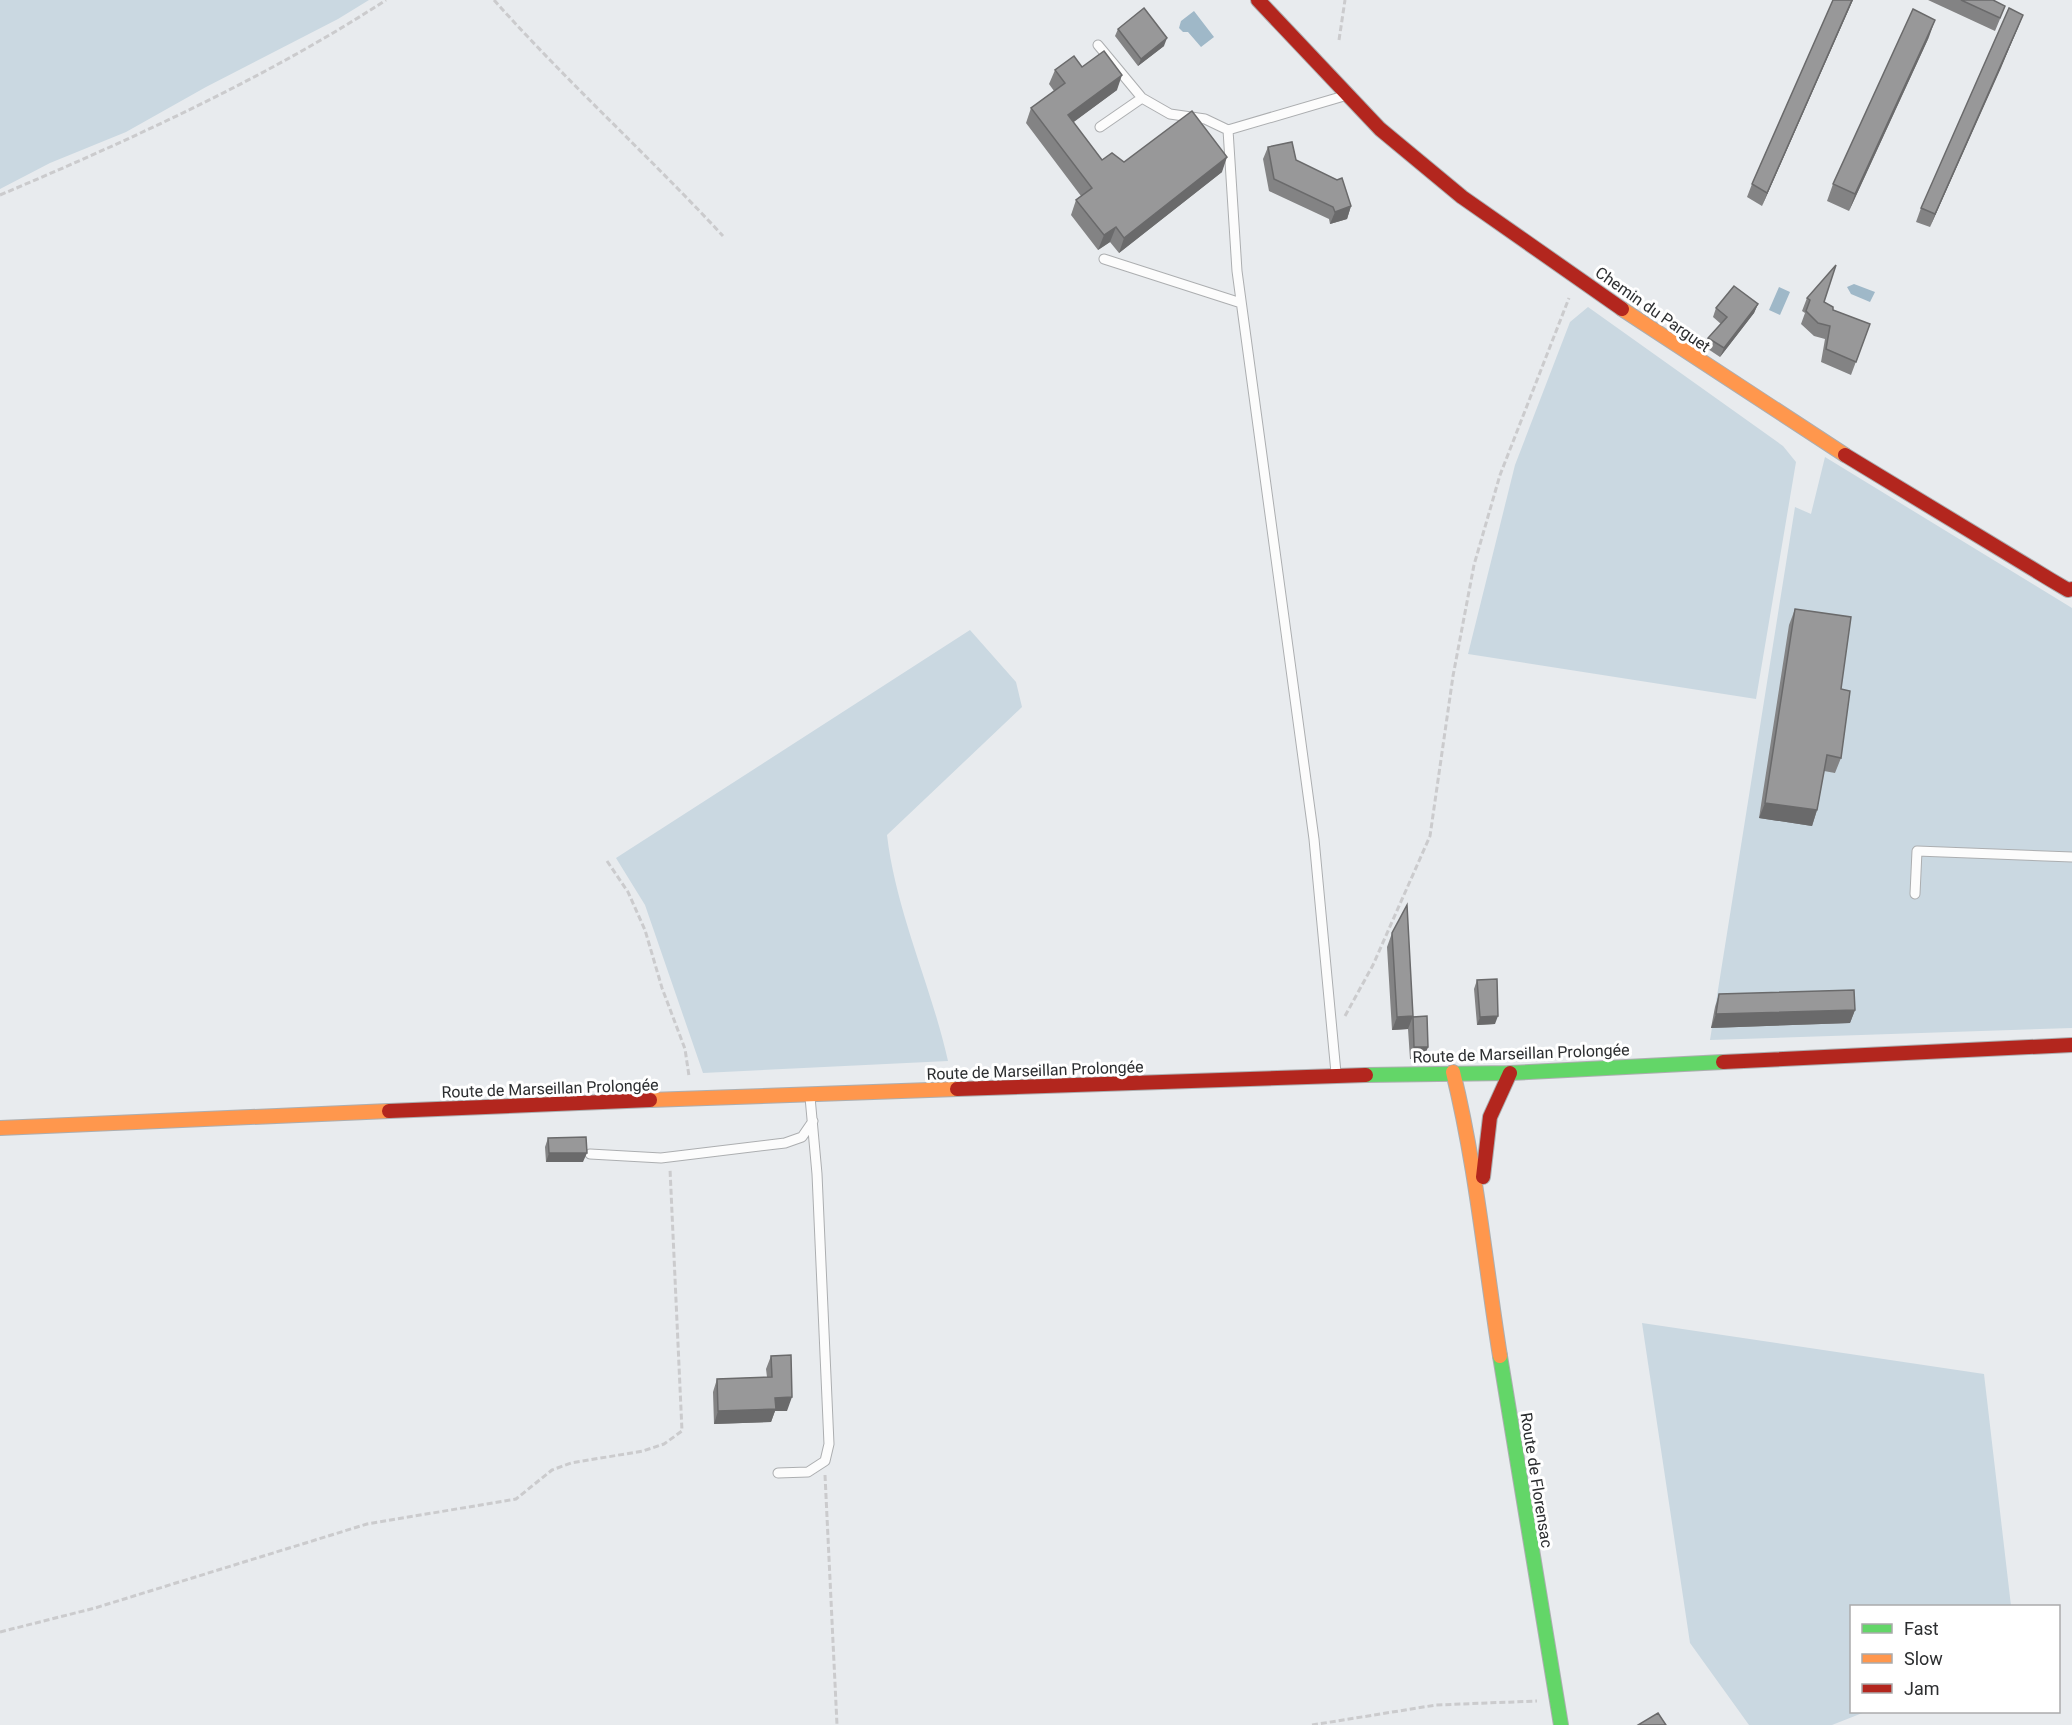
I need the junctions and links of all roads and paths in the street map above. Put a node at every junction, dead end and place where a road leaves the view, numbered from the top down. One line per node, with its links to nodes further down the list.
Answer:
1 (386, 0): 11 (path)
2 (494, 0): 12 (path)
3 (1258, 0): 7 (main road, Chemin du Parguet)
4 (1346, 0): 5 (path)
5 (1339, 40)
6 (1098, 45): 8 (lane)
7 (1350, 94): 10 (lane); 14 (main road, Chemin du Parguet)
8 (1142, 98): 9 (lane); 10 (lane)
9 (1100, 127)
10 (1228, 130): 15 (lane)
11 (0, 195)
12 (723, 236)
13 (1104, 259): 15 (lane)
14 (1578, 276): 16 (main road, Chemin du Parguet); 20 (path)
15 (1241, 303): 20 (lane)
16 (2072, 589)
17 (2072, 857): 19 (lane)
18 (607, 861): 26 (path)
19 (1915, 894)
20 (1331, 1042): 24 (lane)
21 (2072, 1045): 23 (main road, Route de Marseillan Prolongée)
22 (1453, 1071): 23 (main road, Route de Marseillan Prolongée); 24 (main road, Route de Marseillan Prolongée); 31 (main road, Route de Florensac)
23 (1510, 1073): 31 (main road, Route de Florensac)
24 (1336, 1075): 25 (main road, Route de Marseillan Prolongée)
25 (810, 1094): 26 (main road, Route de Marseillan Prolongée); 27 (lane)
26 (693, 1099): 28 (main road, Route de Marseillan Prolongée)
27 (813, 1121): 30 (lane); 32 (lane)
28 (0, 1128)
29 (590, 1155): 30 (lane)
30 (678, 1156): 34 (path)
31 (1481, 1240): 35 (main road, Route de Florensac)
32 (825, 1461): 33 (lane); 36 (path)
33 (778, 1473)
34 (0, 1632)
35 (1557, 1701): 37 (path); 38 (main road, Route de Florensac)
36 (837, 1725)
37 (1312, 1725)
38 (1561, 1725)

